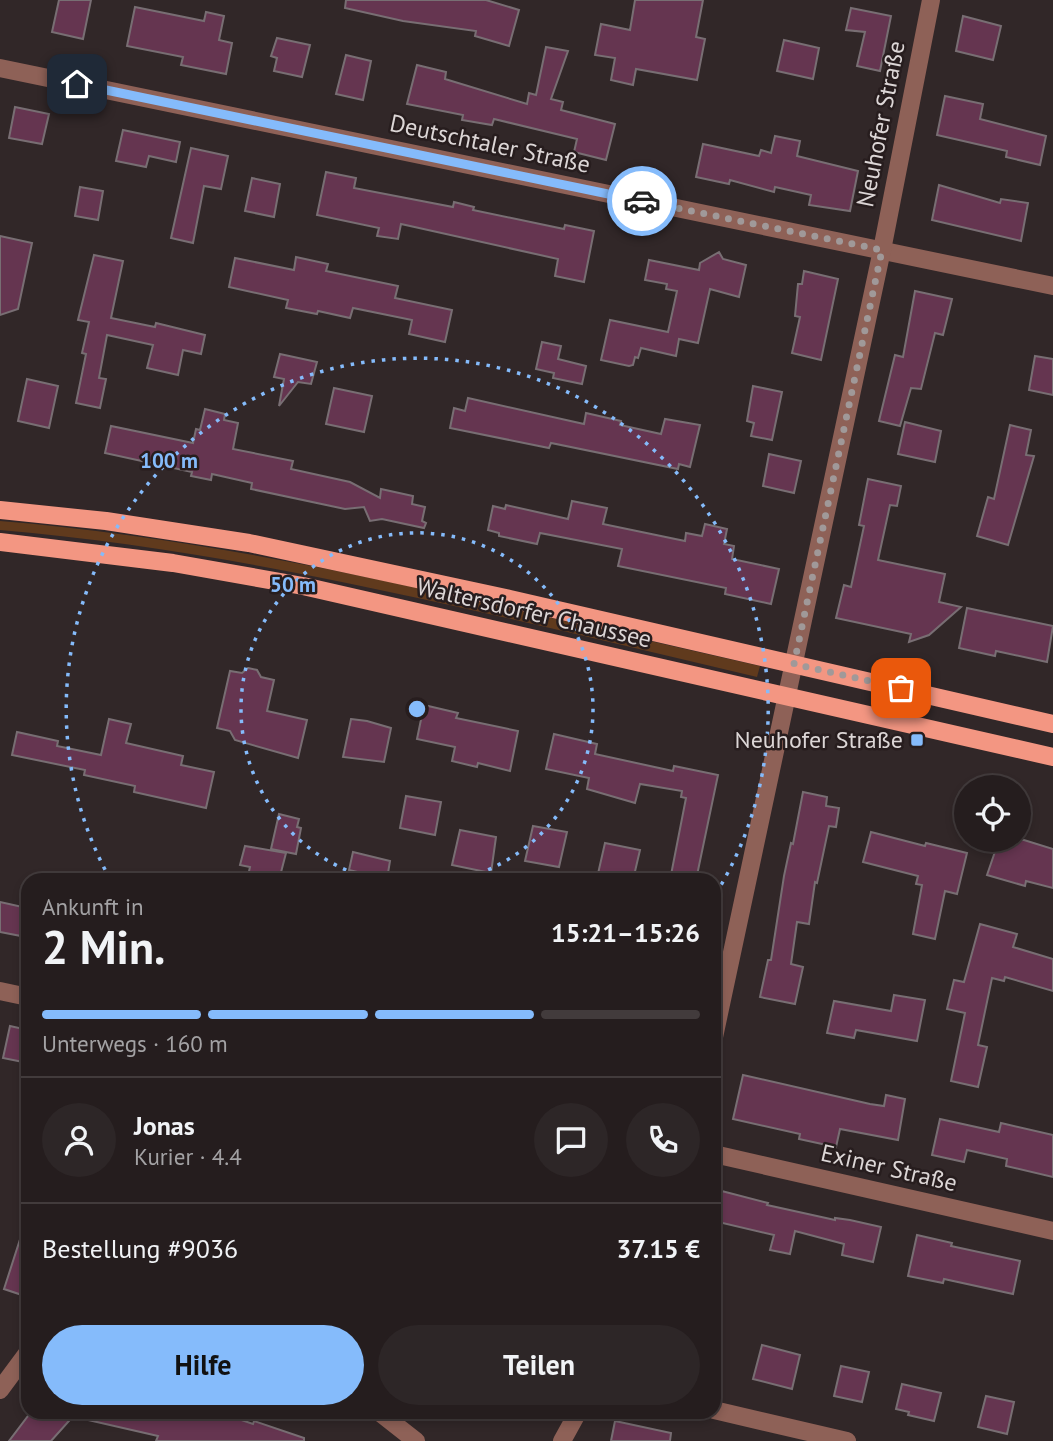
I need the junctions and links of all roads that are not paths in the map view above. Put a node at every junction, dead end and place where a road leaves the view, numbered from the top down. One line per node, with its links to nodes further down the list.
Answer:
1 (931, 0): 3 (street, Neuhofer Straße)
2 (0, 68): 3 (street, Deutschtaler Straße)
3 (882, 250): 4 (street, Deutschtaler Straße); 7 (street, Neuhofer Straße)
4 (1053, 286)
5 (0, 510): 7 (main road, Waltersdorfer Chaussee)
6 (0, 542): 8 (main road, Waltersdorfer Chaussee)
7 (794, 664): 8 (street, Neuhofer Straße); 9 (main road, Waltersdorfer Chaussee)
8 (787, 696): 10 (main road, Waltersdorfer Chaussee); 13 (street, Neuhofer Straße)
9 (1053, 724)
10 (1053, 757)
11 (0, 990): 12 (street)
12 (21, 995)
13 (721, 1004)
14 (721, 1156): 15 (street, Exiner Straße)
15 (1053, 1231)
16 (21, 1362): 17 (street)
17 (0, 1390)
18 (721, 1412): 23 (street)
19 (388, 1419): 21 (street)
20 (574, 1419): 22 (street)
21 (416, 1441)
22 (562, 1441)
23 (846, 1441)

